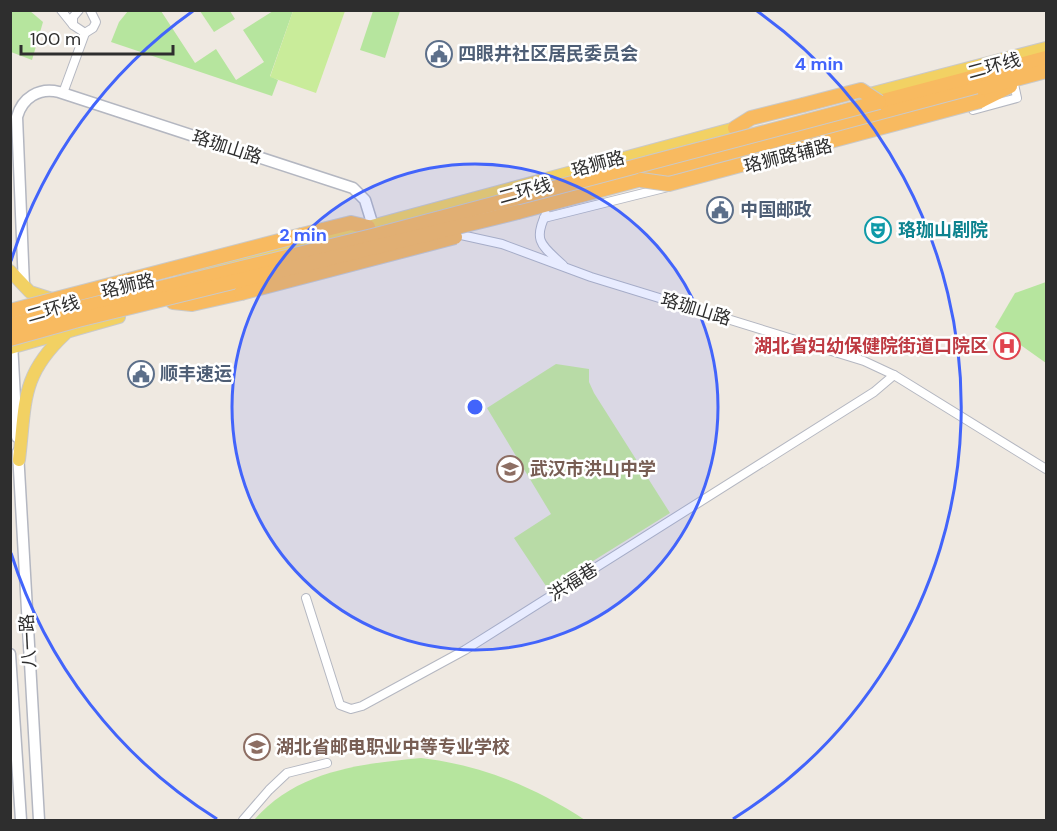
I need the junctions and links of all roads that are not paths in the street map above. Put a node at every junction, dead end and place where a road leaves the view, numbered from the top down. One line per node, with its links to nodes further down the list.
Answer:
1 (103, 10): 4 (street)
2 (61, 11): 3 (street); 5 (street)
3 (77, 12): 5 (street)
4 (92, 13): 6 (street)
5 (74, 25): 6 (street)
6 (82, 32): 12 (street)
7 (1047, 48): 14 (main road, 珞狮路)
8 (1047, 58): 13 (highway, 二环线)
9 (1047, 71): 15 (highway, 二环线)
10 (1047, 76): 11 (main road, 珞狮路)
11 (1014, 84): 15 (highway, bridge); 17 (main road, 珞狮路)
12 (61, 93): 18 (main road, 珞珈山路); 22 (main road)
13 (879, 102): 14 (highway, bridge); 26 (highway, 二环线, bridge)
14 (735, 128): 18 (main road, 珞狮路)
15 (641, 180): 16 (highway, 二环线)
16 (518, 212): 24 (highway, bridge); 28 (highway, 二环线, bridge)
17 (547, 213): 19 (main road, 珞狮路); 20 (street, 珞珈山路)
18 (371, 226): 23 (main road, 珞狮路); 25 (highway, bridge)
19 (451, 233): 20 (street, 珞珈山路); 24 (main road, 珞狮路)
20 (567, 268): 29 (street, 珞珈山路)
21 (10, 271): 22 (main road)
22 (24, 286): 23 (main road)
23 (62, 302): 25 (main road, 珞狮路)
24 (174, 302): 27 (main road, 珞狮路)
25 (10, 315): 28 (main road, 八一路)
26 (10, 325)
27 (69, 330): 28 (main road, 珞狮路); 30 (main road)
28 (11, 345): 30 (main road, 八一路)
29 (894, 375): 31 (street, 珞珈山路); 32 (street, 洪福巷)
30 (19, 460): 36 (main road, 八一路)
31 (1047, 469)
32 (306, 598)
33 (10, 654): 35 (main road, 八一路)
34 (327, 763): 37 (street)
35 (21, 820)
36 (39, 820)
37 (243, 820)

